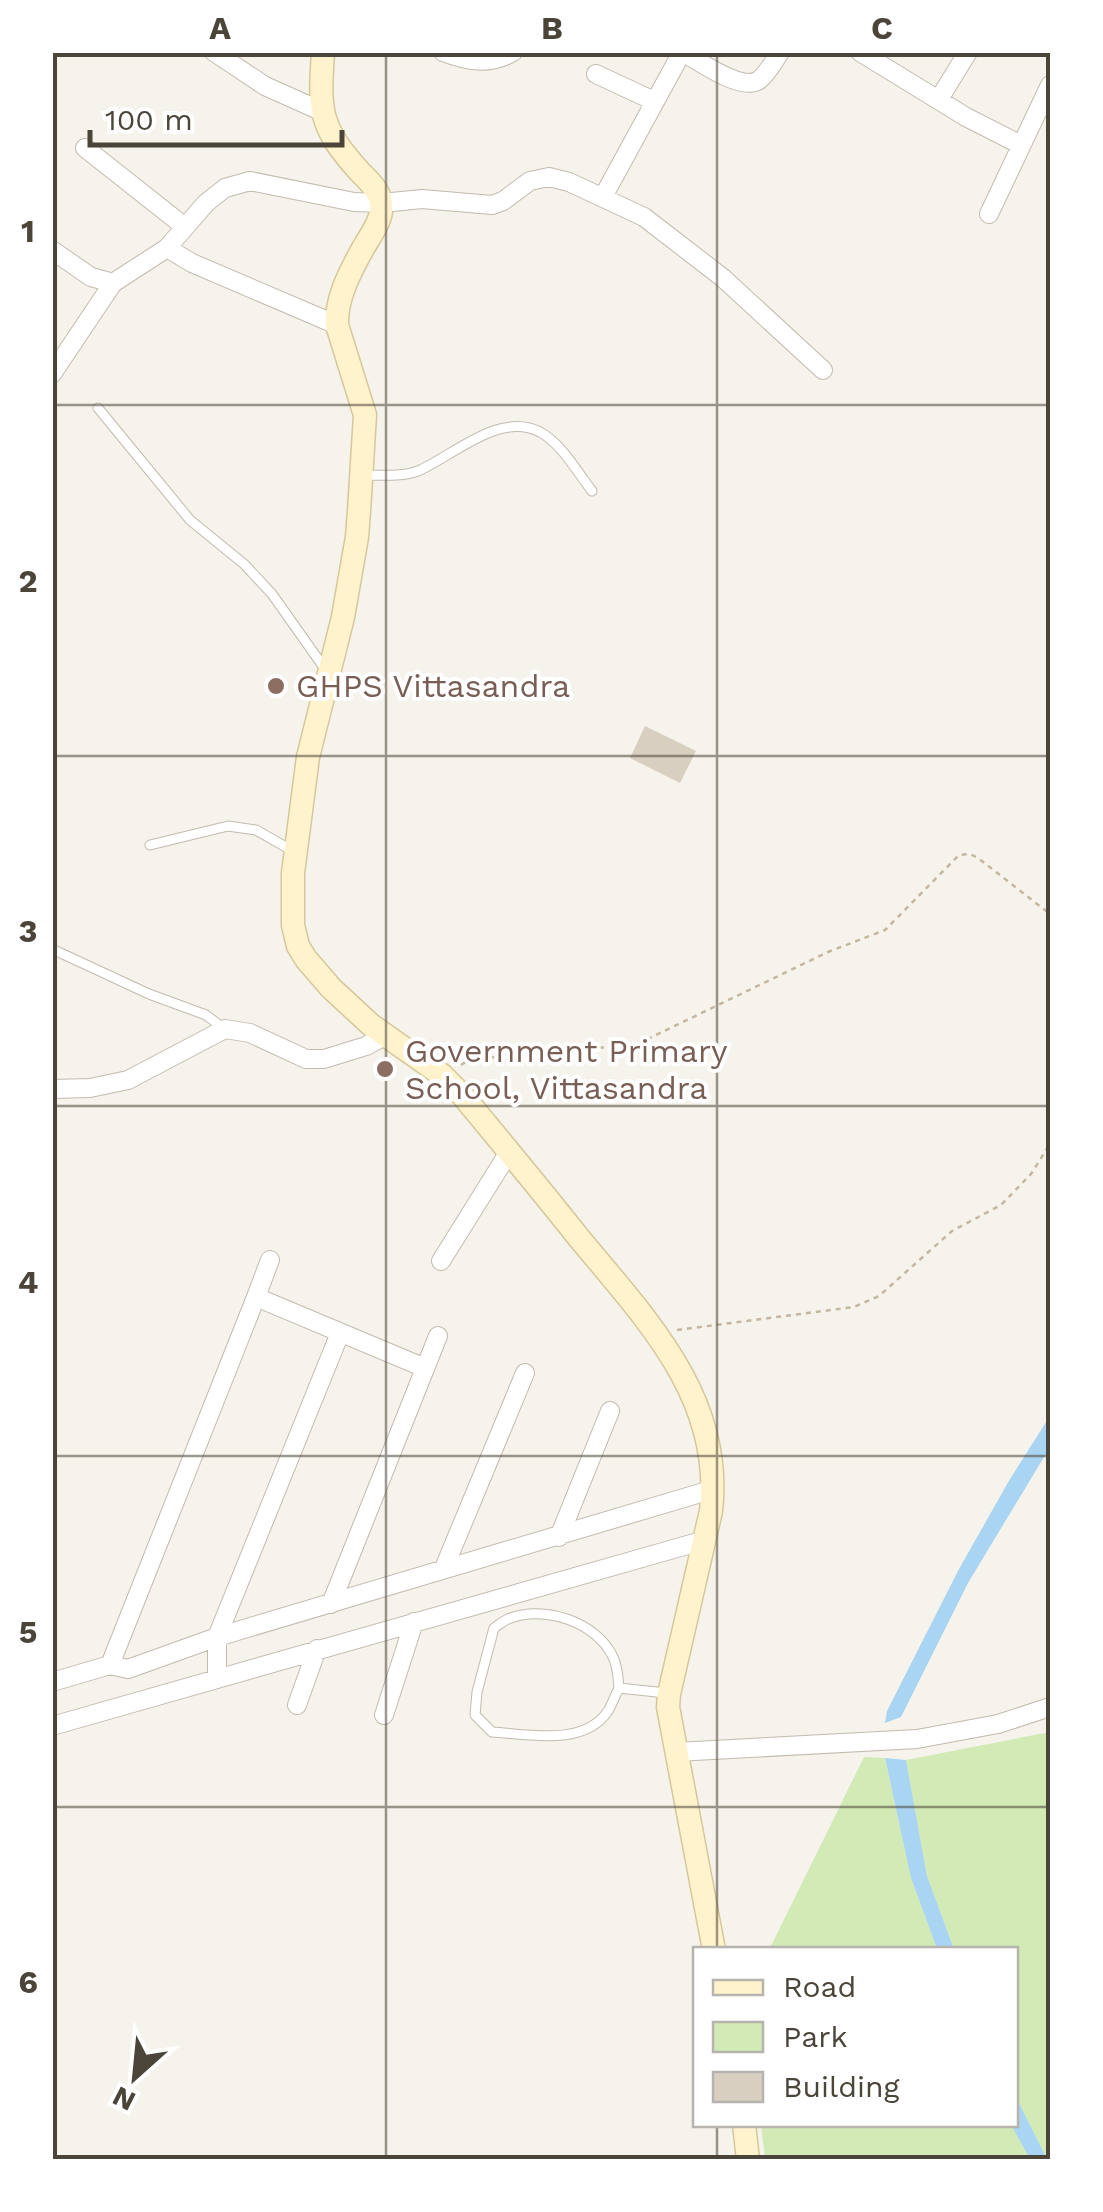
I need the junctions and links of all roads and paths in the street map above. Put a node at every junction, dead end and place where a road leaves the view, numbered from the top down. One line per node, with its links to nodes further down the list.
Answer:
1 (214, 52): 13 (street)
2 (323, 52): 13 (street)
3 (443, 52): 4 (street)
4 (512, 52)
5 (683, 52): 6 (street); 12 (street)
6 (780, 52)
7 (860, 52): 11 (street)
8 (968, 52): 11 (street)
9 (596, 74): 12 (street)
10 (1050, 85): 14 (street)
11 (939, 99): 14 (street)
12 (654, 101): 16 (street)
13 (322, 112): 17 (street)
14 (1021, 145): 18 (street)
15 (85, 148): 19 (street)
16 (603, 197): 17 (street); 24 (street)
17 (382, 203): 19 (street); 23 (street)
18 (990, 214)
19 (185, 226): 20 (street)
20 (166, 248): 22 (street); 23 (street)
21 (52, 250): 22 (street)
22 (113, 283): 25 (street)
23 (337, 325): 27 (street)
24 (823, 370)
25 (52, 374)
26 (98, 408): 29 (lane)
27 (362, 476): 28 (lane); 29 (street)
28 (592, 491)
29 (330, 675): 31 (street)
30 (150, 844): 31 (lane)
31 (295, 853): 35 (street)
32 (1050, 914): 36 (path)
33 (52, 949): 34 (lane)
34 (225, 1029): 35 (street); 37 (street)
35 (386, 1035): 36 (street)
36 (442, 1075): 39 (street)
37 (52, 1089)
38 (1050, 1144): 43 (path)
39 (509, 1152): 41 (street); 43 (street)
40 (270, 1260): 42 (street)
41 (440, 1261)
42 (256, 1297): 44 (street); 57 (street)
43 (657, 1332): 49 (street)
44 (340, 1333): 46 (street); 55 (street)
45 (438, 1336): 46 (street)
46 (425, 1368): 53 (street)
47 (525, 1373): 52 (street)
48 (610, 1412): 50 (street)
49 (714, 1489): 50 (street); 51 (street)
50 (558, 1536): 52 (street)
51 (704, 1540): 54 (street); 61 (street)
52 (444, 1568): 53 (street)
53 (331, 1604): 55 (street)
54 (414, 1622): 56 (street); 64 (street)
55 (217, 1637): 57 (street); 58 (street)
56 (317, 1649): 58 (street); 62 (street)
57 (110, 1665): 59 (street)
58 (217, 1678): 65 (street)
59 (52, 1682)
60 (618, 1688): 60 (lane); 61 (lane)
61 (669, 1694): 66 (street)
62 (297, 1705)
63 (1050, 1707): 66 (street)
64 (384, 1714)
65 (52, 1726)
66 (676, 1752): 67 (street)
67 (713, 1947)
68 (744, 2127): 69 (street)
69 (748, 2160)

